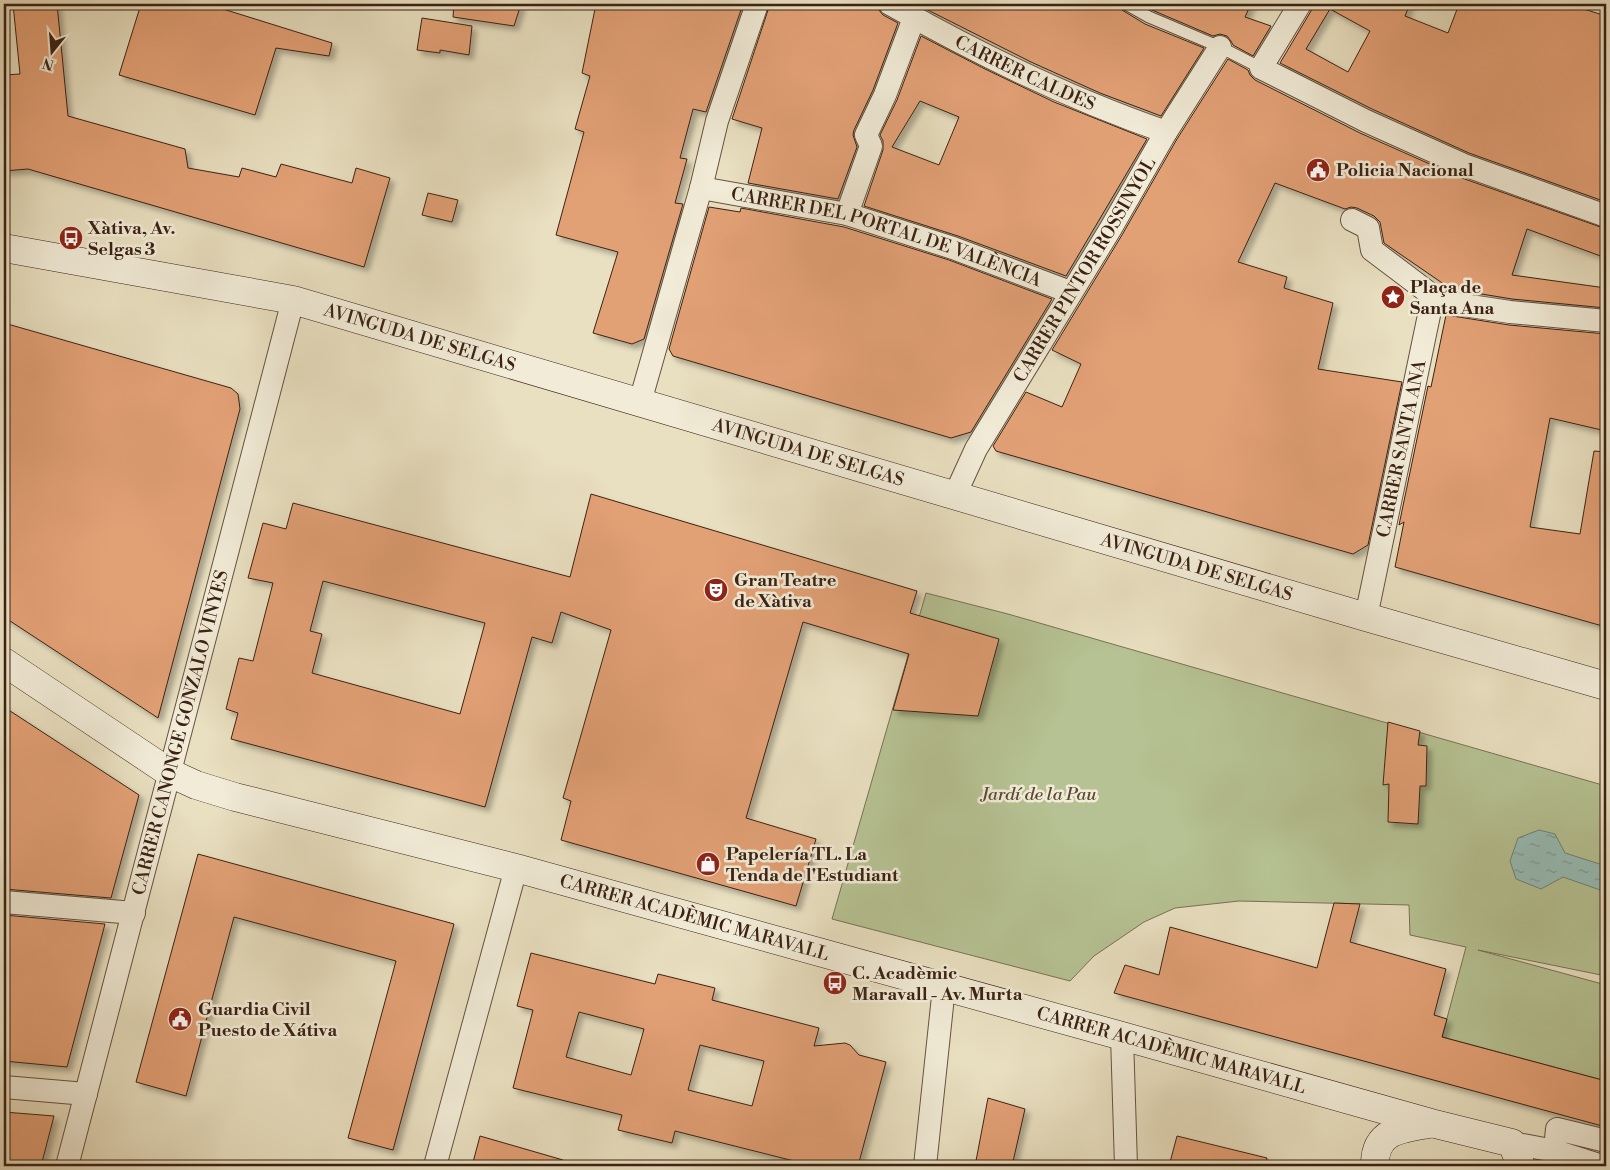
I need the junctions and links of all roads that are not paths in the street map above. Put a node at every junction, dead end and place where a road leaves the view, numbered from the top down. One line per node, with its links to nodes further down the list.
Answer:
1 (757, 4): 9 (street)
2 (890, 4): 5 (street, CARRER CALDES)
3 (1126, 4): 6 (lane)
4 (1300, 4): 7 (street)
5 (914, 18): 8 (street, CARRER CALDES); 10 (street)
6 (1220, 47): 7 (lane); 8 (street, CARRER PINTOR ROSSINYOL)
7 (1261, 68): 11 (street)
8 (1166, 132): 14 (street, CARRER PINTOR ROSSINYOL)
9 (701, 188): 10 (street, CARRER DEL PORTAL DE VALÈNCIA); 18 (street)
10 (847, 214): 14 (street, CARRER DEL PORTAL DE VALÈNCIA)
11 (1606, 216)
12 (1352, 220): 15 (street)
13 (4, 248): 16 (street, AVINGUDA DE SELGAS)
14 (1070, 292): 19 (street, CARRER PINTOR ROSSINYOL)
15 (1441, 299): 17 (street); 20 (street, CARRER SANTA ANA)
16 (293, 300): 18 (street, AVINGUDA DE SELGAS); 23 (street, CARRER CANONGE GONZALO VINYES)
17 (1606, 321)
18 (640, 402): 19 (street, AVINGUDA DE SELGAS)
19 (955, 495): 20 (street, AVINGUDA DE SELGAS)
20 (1366, 617): 22 (street, AVINGUDA DE SELGAS)
21 (4, 662): 23 (street, CARRER ACADÈMIC MARAVALL)
22 (1606, 686)
23 (170, 773): 24 (street, CARRER ACADÈMIC MARAVALL); 26 (street, CARRER CANONGE GONZALO VINYES)
24 (516, 868): 27 (street, CARRER ACADÈMIC MARAVALL); 36 (street)
25 (4, 902): 26 (street)
26 (134, 913): 30 (street, CARRER CANONGE GONZALO VINYES)
27 (944, 987): 28 (street, CARRER ACADÈMIC MARAVALL); 37 (street)
28 (1122, 1036): 31 (street, CARRER ACADÈMIC MARAVALL); 38 (street)
29 (4, 1087): 30 (street)
30 (86, 1094): 35 (street, CARRER CANONGE GONZALO VINYES)
31 (1432, 1124): 34 (street, CARRER ACADÈMIC MARAVALL); 39 (street)
32 (1556, 1139): 33 (street)
33 (1606, 1141)
34 (1516, 1154): 40 (street)
35 (67, 1166)
36 (435, 1166)
37 (924, 1166)
38 (1126, 1166)
39 (1375, 1166)
40 (1602, 1166)

